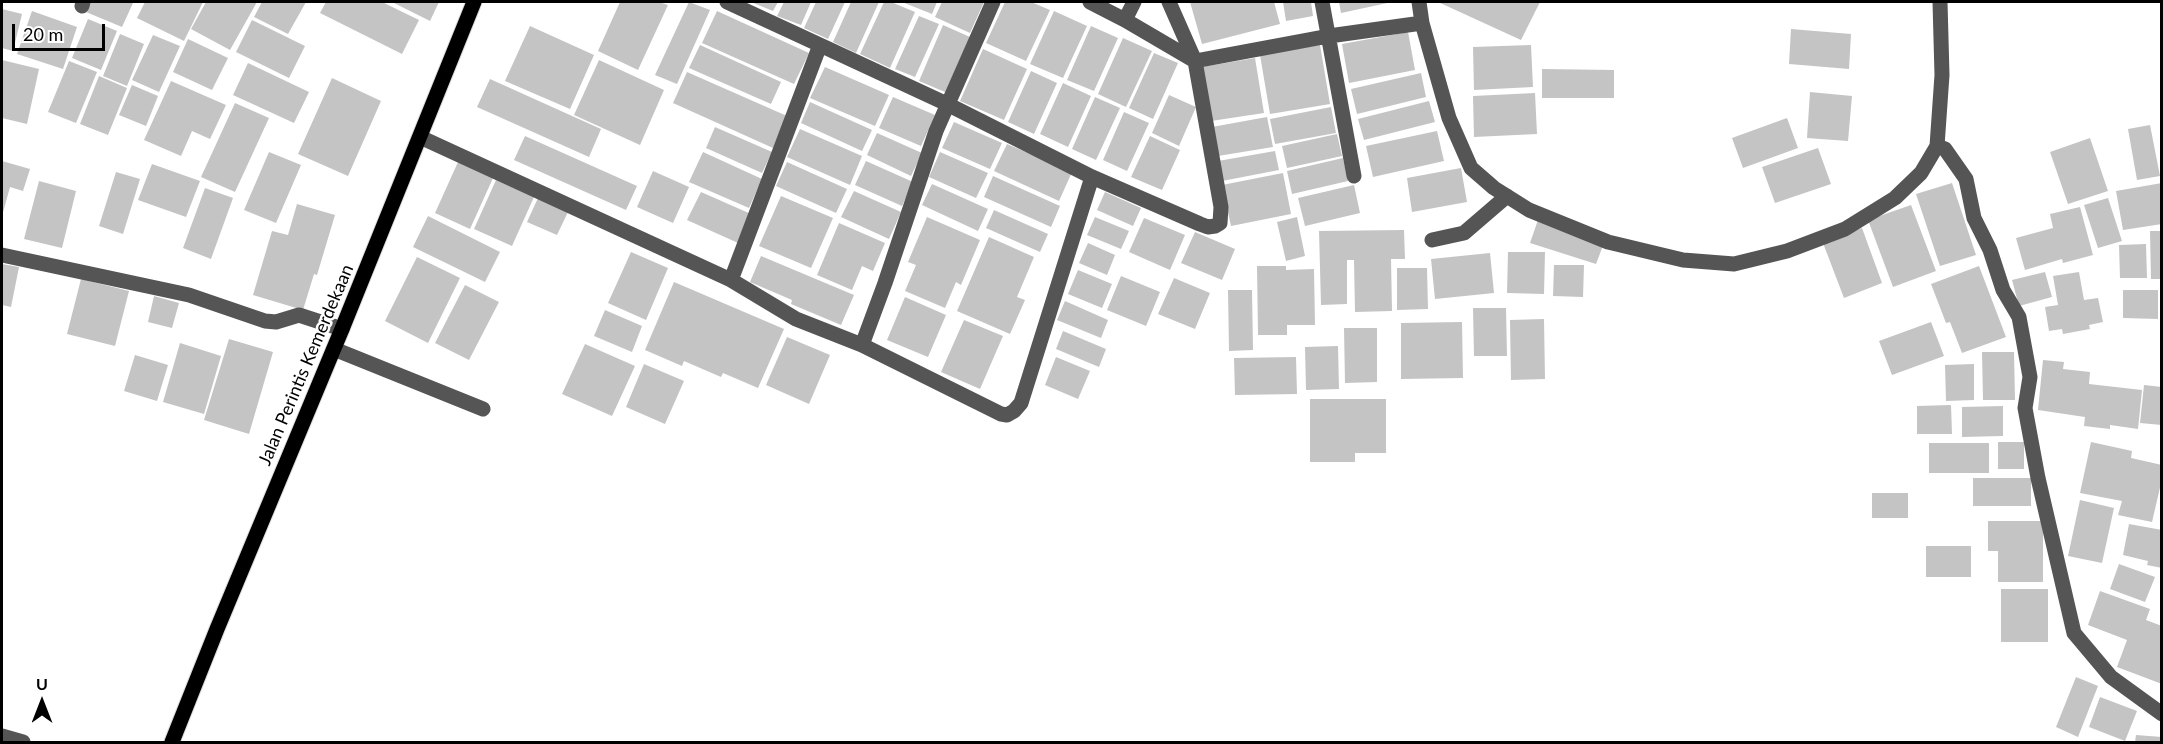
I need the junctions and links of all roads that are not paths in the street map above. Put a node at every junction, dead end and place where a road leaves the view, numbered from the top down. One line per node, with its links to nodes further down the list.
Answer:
1 (474, 2): 16 (main road, Jalan Perintis Kemerdekaan)
2 (727, 2): 13 (street)
3 (993, 2): 15 (street)
4 (1090, 2): 10 (street)
5 (1134, 2): 10 (street)
6 (1169, 2): 14 (street)
7 (1323, 2): 12 (street)
8 (1419, 2): 11 (street)
9 (1940, 2): 17 (street)
10 (1125, 20): 14 (street)
11 (1422, 23): 12 (street); 20 (street)
12 (1329, 36): 14 (street); 18 (street)
13 (820, 45): 15 (street); 23 (street)
14 (1195, 62): 19 (street)
15 (947, 104): 19 (street); 25 (street)
16 (420, 137): 23 (street); 24 (main road, Jalan Perintis Kemerdekaan)
17 (1937, 146): 20 (street); 28 (street)
18 (1354, 176)
19 (1092, 177): 25 (street)
20 (1507, 196): 21 (street)
21 (1432, 240)
22 (2, 255): 24 (street)
23 (731, 280): 25 (street)
24 (342, 329): 26 (main road, Jalan Perintis Kemerdekaan)
25 (862, 345)
26 (334, 349): 27 (street); 31 (main road, Jalan Perintis Kemerdekaan)
27 (483, 409)
28 (2162, 714)
29 (2, 736): 30 (street)
30 (23, 742)
31 (172, 742)

